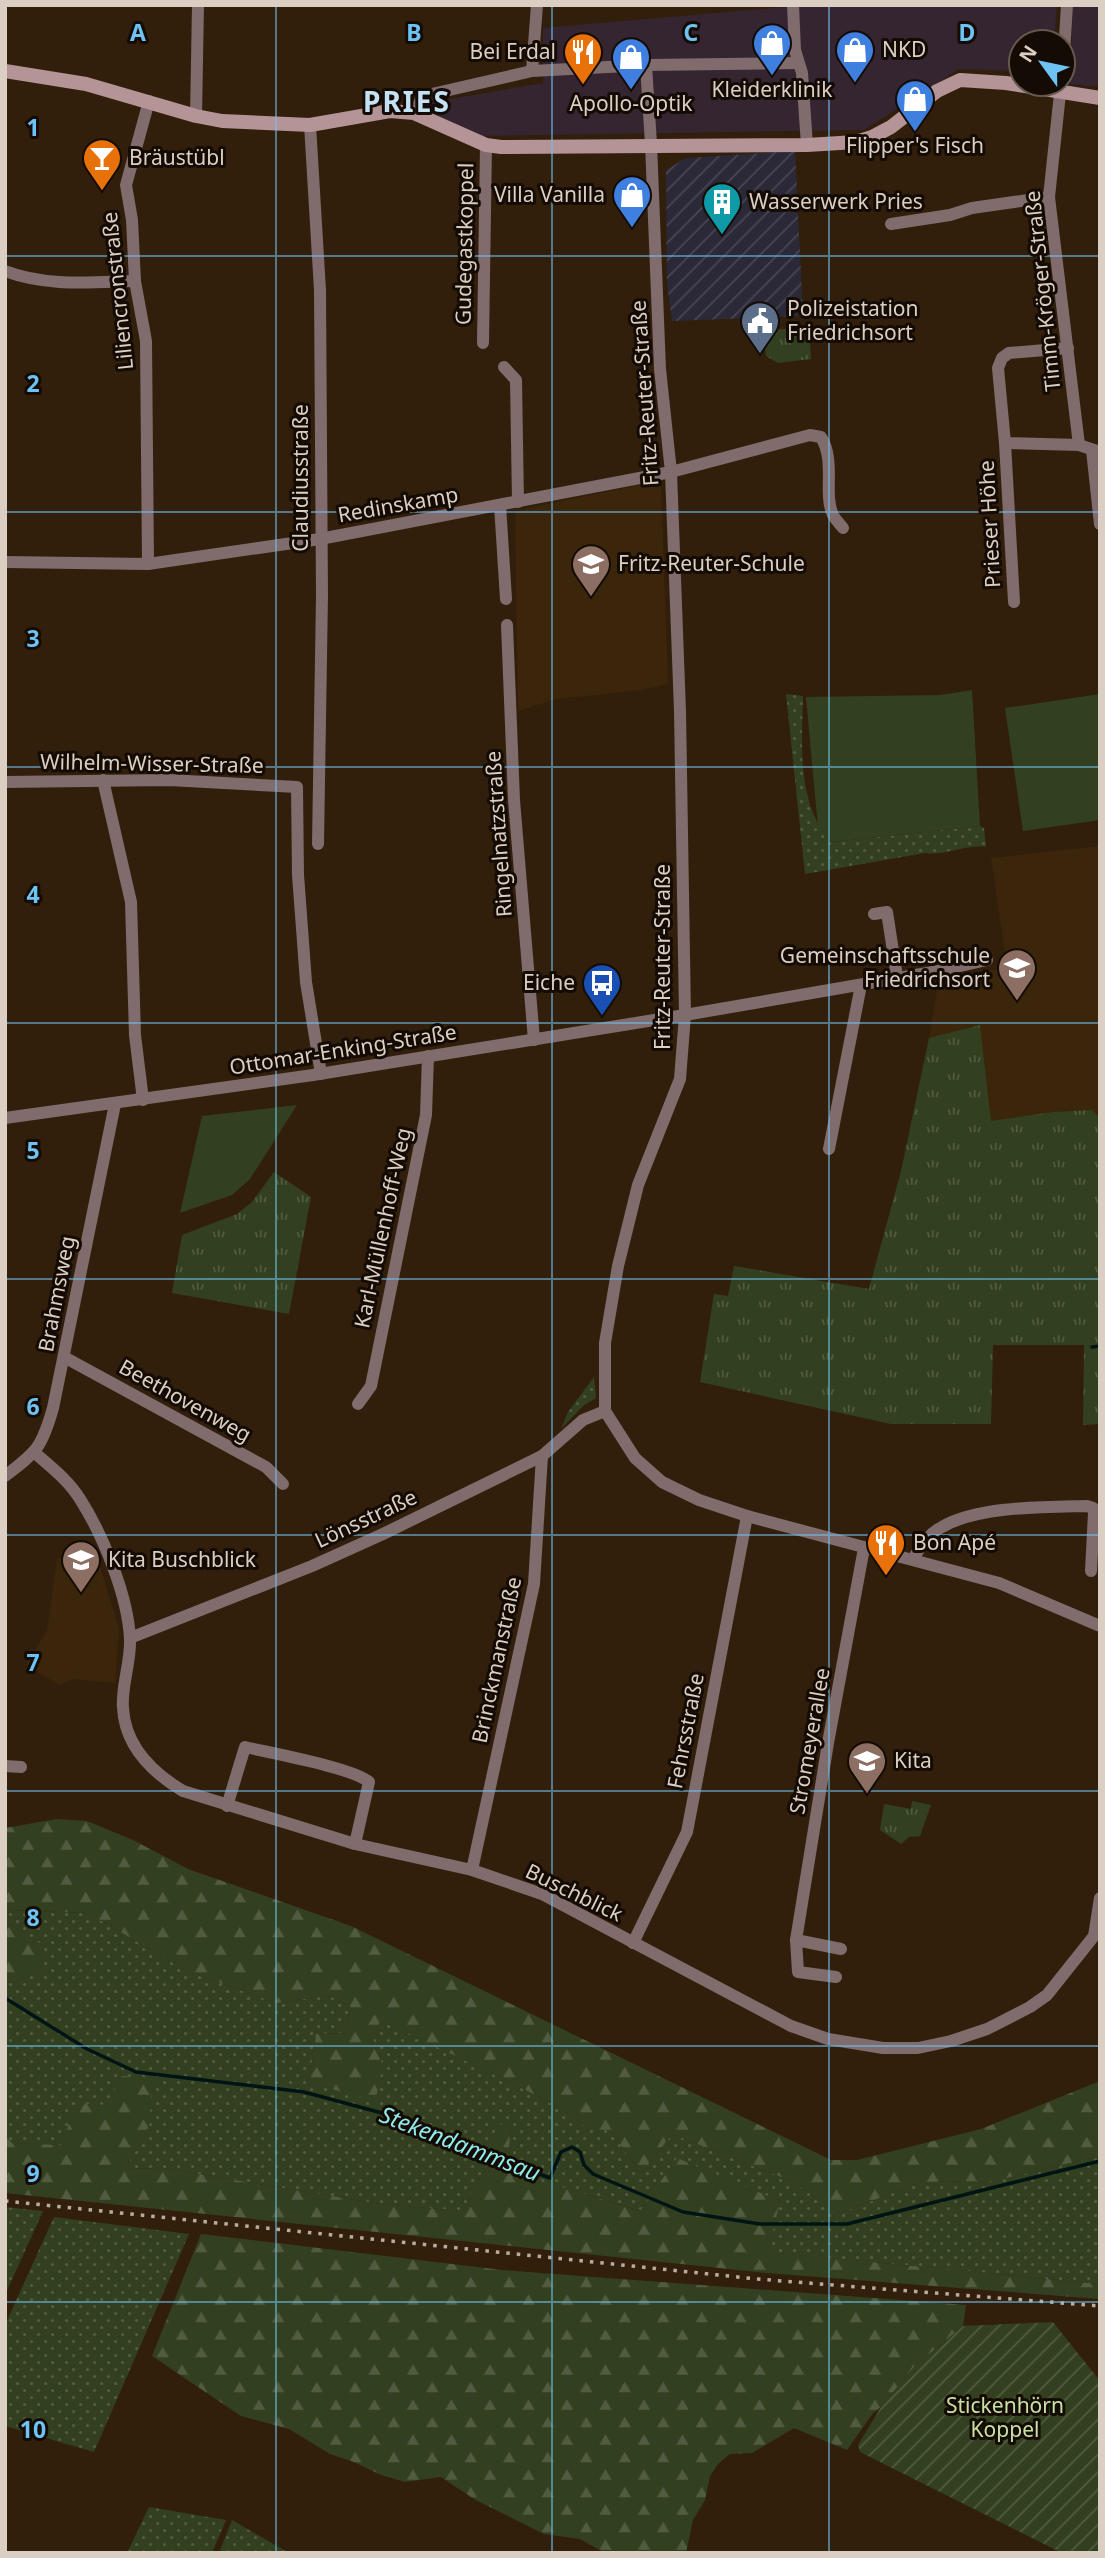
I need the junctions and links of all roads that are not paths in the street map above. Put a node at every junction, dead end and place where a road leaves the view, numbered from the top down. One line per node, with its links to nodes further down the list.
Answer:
1 (198, 5): 16 (street)
2 (537, 5): 9 (street)
3 (793, 5): 6 (street)
4 (1067, 5): 5 (street)
5 (1066, 28)
6 (799, 63): 7 (street); 20 (street)
7 (646, 65): 9 (street); 18 (street, Fritz-Reuter-Straße)
8 (5, 71): 14 (street)
9 (532, 71): 15 (street)
10 (1007, 83): 20 (street)
11 (1077, 92): 13 (street)
12 (1060, 98): 21 (street, Timm-Kröger-Straße)
13 (1100, 98)
14 (149, 101): 16 (street); 24 (street, Liliencronstraße)
15 (414, 113): 17 (street); 19 (street)
16 (196, 116): 17 (street)
17 (310, 125): 36 (street, Claudiusstraße)
18 (652, 144): 19 (street); 20 (street); 31 (street, Fritz-Reuter-Straße)
19 (486, 145): 25 (street, Gudegastkoppel)
20 (807, 145)
21 (1049, 197): 22 (street); 26 (street, Timm-Kröger-Straße)
22 (891, 224)
23 (5, 271): 24 (street)
24 (135, 281): 38 (street, Liliencronstraße)
25 (483, 343)
26 (1068, 348): 28 (street, Prieser Höhe); 29 (street, Timm-Kröger-Straße)
27 (504, 367): 32 (street)
28 (1005, 443): 29 (street); 40 (street, Prieser Höhe)
29 (1079, 445): 30 (street)
30 (1096, 451): 34 (street)
31 (671, 472): 32 (street, Redinskamp); 35 (street, Redinskamp); 51 (street, Fritz-Reuter-Straße)
32 (518, 502): 33 (street, Redinskamp)
33 (500, 505): 36 (street, Redinskamp); 39 (street)
34 (1100, 524)
35 (843, 528)
36 (320, 539): 38 (street, Redinskamp); 45 (street, Claudiusstraße)
37 (5, 562): 38 (street, Redinskamp)
38 (148, 564)
39 (506, 599)
40 (1014, 602)
41 (507, 625): 52 (street, Ringelnatzstraße)
42 (103, 780): 43 (street, Wilhelm-Wisser-Straße); 44 (street, Wilhelm-Wisser-Straße); 55 (street)
43 (5, 782)
44 (298, 830): 45 (street); 54 (street)
45 (318, 830): 46 (street, Claudiusstraße)
46 (318, 844)
47 (874, 914): 49 (street)
48 (987, 960): 49 (street, Ottomar-Enking-Straße)
49 (897, 977): 50 (street, Ottomar-Enking-Straße)
50 (861, 985): 51 (street, Ottomar-Enking-Straße); 58 (street)
51 (685, 1015): 52 (street, Ottomar-Enking-Straße); 61 (street, Fritz-Reuter-Straße)
52 (534, 1040): 53 (street, Ottomar-Enking-Straße)
53 (428, 1056): 54 (street, Ottomar-Enking-Straße); 60 (street, Karl-Müllenhoff-Weg)
54 (321, 1074): 55 (street, Ottomar-Enking-Straße)
55 (143, 1100): 56 (street, Ottomar-Enking-Straße)
56 (114, 1104): 57 (street, Ottomar-Enking-Straße); 59 (street, Brahmsweg)
57 (5, 1118)
58 (829, 1149)
59 (64, 1357): 62 (street, Brahmsweg); 65 (street, Beethovenweg)
60 (358, 1404)
61 (605, 1411): 63 (street, Lönsstraße); 66 (street)
62 (35, 1453): 64 (street, Brahmsweg); 71 (street, Buschblick)
63 (542, 1456): 71 (street, Lönsstraße); 76 (street, Brinckmanstraße)
64 (5, 1476)
65 (283, 1484)
66 (747, 1516): 67 (street); 80 (street, Fehrsstraße)
67 (864, 1548): 68 (street); 79 (street, Stromeyerallee)
68 (913, 1559): 69 (street); 70 (street)
69 (1091, 1571)
70 (1100, 1626)
71 (130, 1638): 74 (street, Buschblick)
72 (5, 1766): 73 (street)
73 (21, 1767)
74 (227, 1806): 75 (street, Buschblick); 75 (street)
75 (355, 1844): 76 (street, Buschblick)
76 (472, 1870): 80 (street, Buschblick)
77 (1100, 1898): 78 (street)
78 (1097, 1933): 80 (street, Buschblick)
79 (796, 1940): 81 (street); 82 (street, Stromeyerallee)
80 (633, 1943)
81 (841, 1949)
82 (836, 1977)

